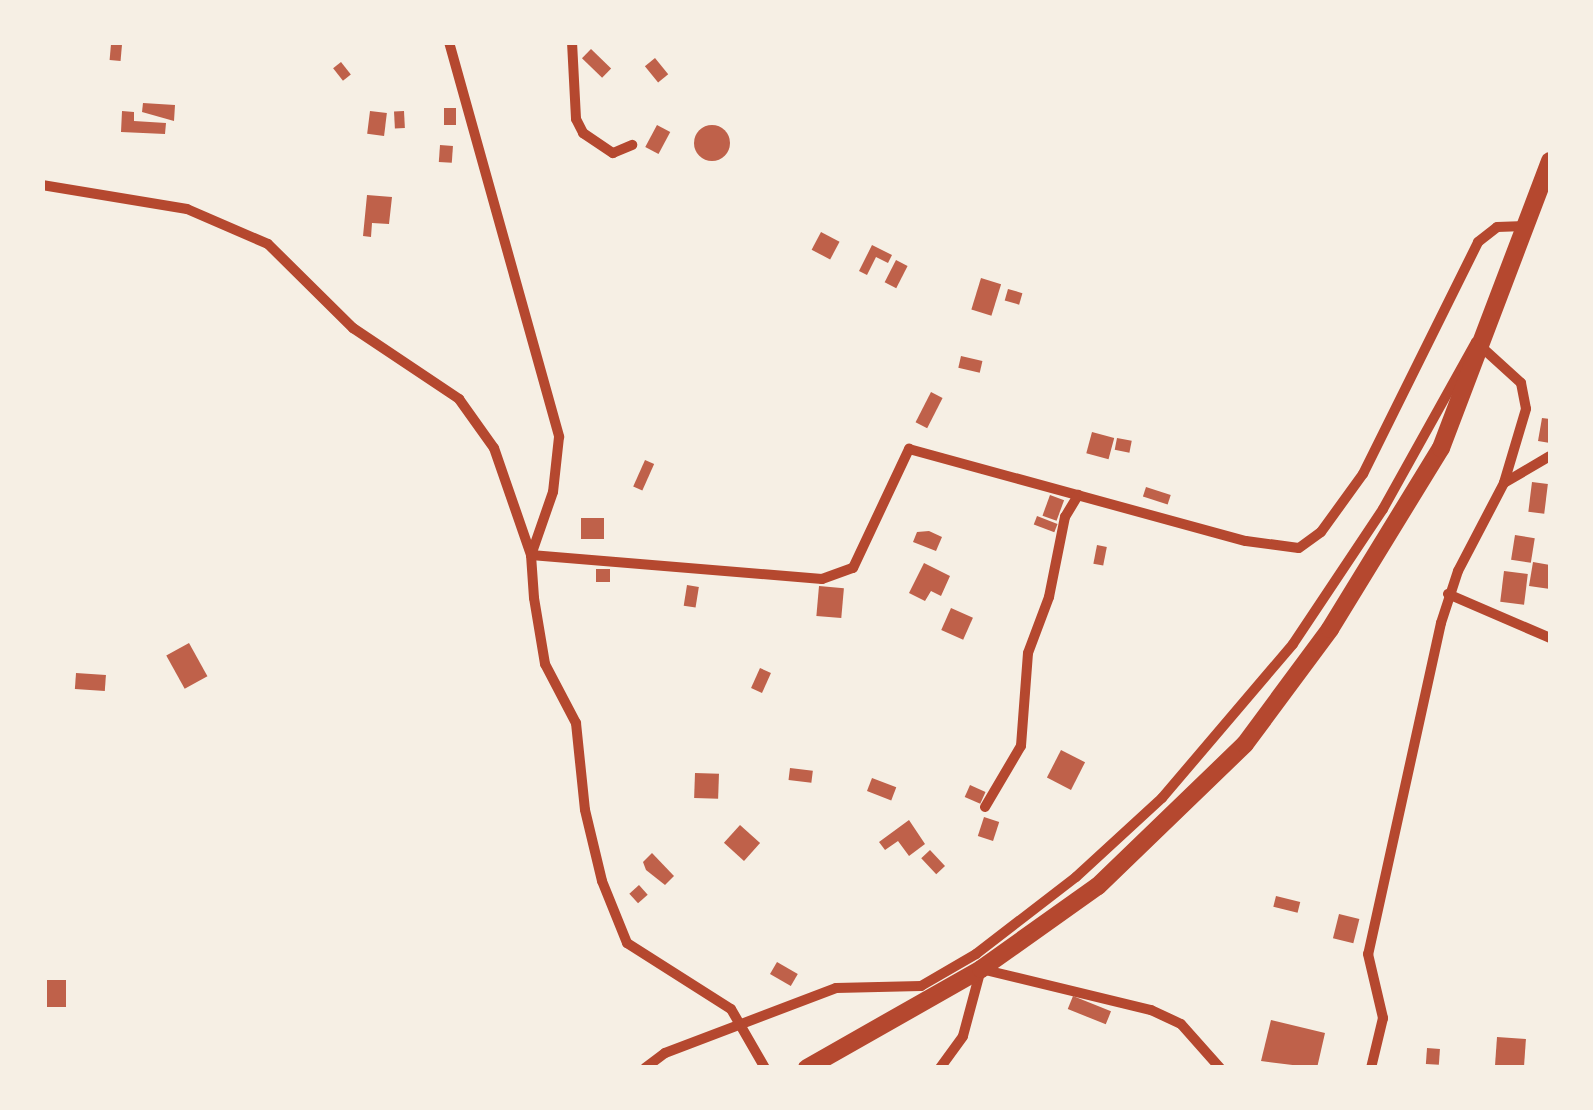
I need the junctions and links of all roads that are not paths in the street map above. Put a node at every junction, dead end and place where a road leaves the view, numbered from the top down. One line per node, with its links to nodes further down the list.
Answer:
1 (449, 42): 11 (street)
2 (572, 42): 3 (street)
3 (632, 145)
4 (1550, 160): 6 (main road)
5 (42, 185): 11 (street)
6 (1525, 226): 7 (main road); 10 (street)
7 (1484, 344): 9 (street); 15 (main road); 16 (street)
8 (1550, 456): 9 (street)
9 (1504, 483): 12 (street)
10 (1078, 495): 11 (street); 14 (street)
11 (532, 556): 16 (street)
12 (1448, 594): 13 (street); 22 (street)
13 (1550, 638)
14 (985, 807)
15 (980, 969): 19 (main road); 20 (street); 21 (street)
16 (741, 1023): 17 (street); 18 (street)
17 (645, 1068)
18 (765, 1068)
19 (807, 1068)
20 (940, 1068)
21 (1220, 1068)
22 (1371, 1068)

